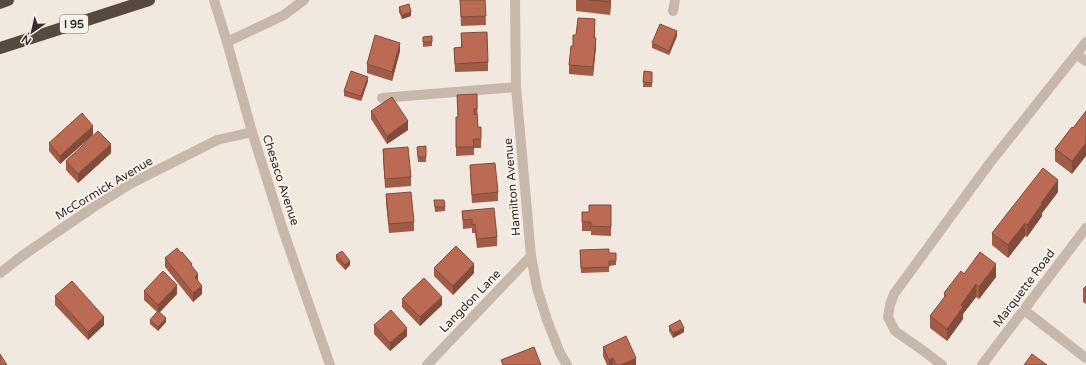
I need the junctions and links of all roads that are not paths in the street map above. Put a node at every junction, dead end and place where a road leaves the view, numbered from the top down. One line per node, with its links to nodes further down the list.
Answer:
1 (8, 0): 7 (highway)
2 (149, 0): 11 (highway, I 95)
3 (214, 0): 9 (street, Chesaco Avenue)
4 (304, 0): 9 (street)
5 (515, 0): 14 (street, Hamilton Avenue)
6 (675, 0): 8 (street)
7 (0, 3)
8 (673, 11)
9 (227, 42): 16 (street, Chesaco Avenue)
10 (1086, 42): 12 (street)
11 (0, 48)
12 (1077, 55): 13 (street); 25 (street)
13 (1086, 61)
14 (516, 87): 15 (street); 18 (street, Hamilton Avenue)
15 (382, 98)
16 (252, 132): 19 (street, McCormick Avenue); 22 (street, Chesaco Avenue)
17 (1086, 228): 20 (street, Marquette Road)
18 (531, 256): 23 (street, Langdon Lane); 24 (street, Hamilton Avenue)
19 (0, 273)
20 (1024, 310): 21 (street); 26 (street, Marquette Road)
21 (1086, 358)
22 (330, 365)
23 (427, 365)
24 (567, 365)
25 (942, 365)
26 (982, 365)

